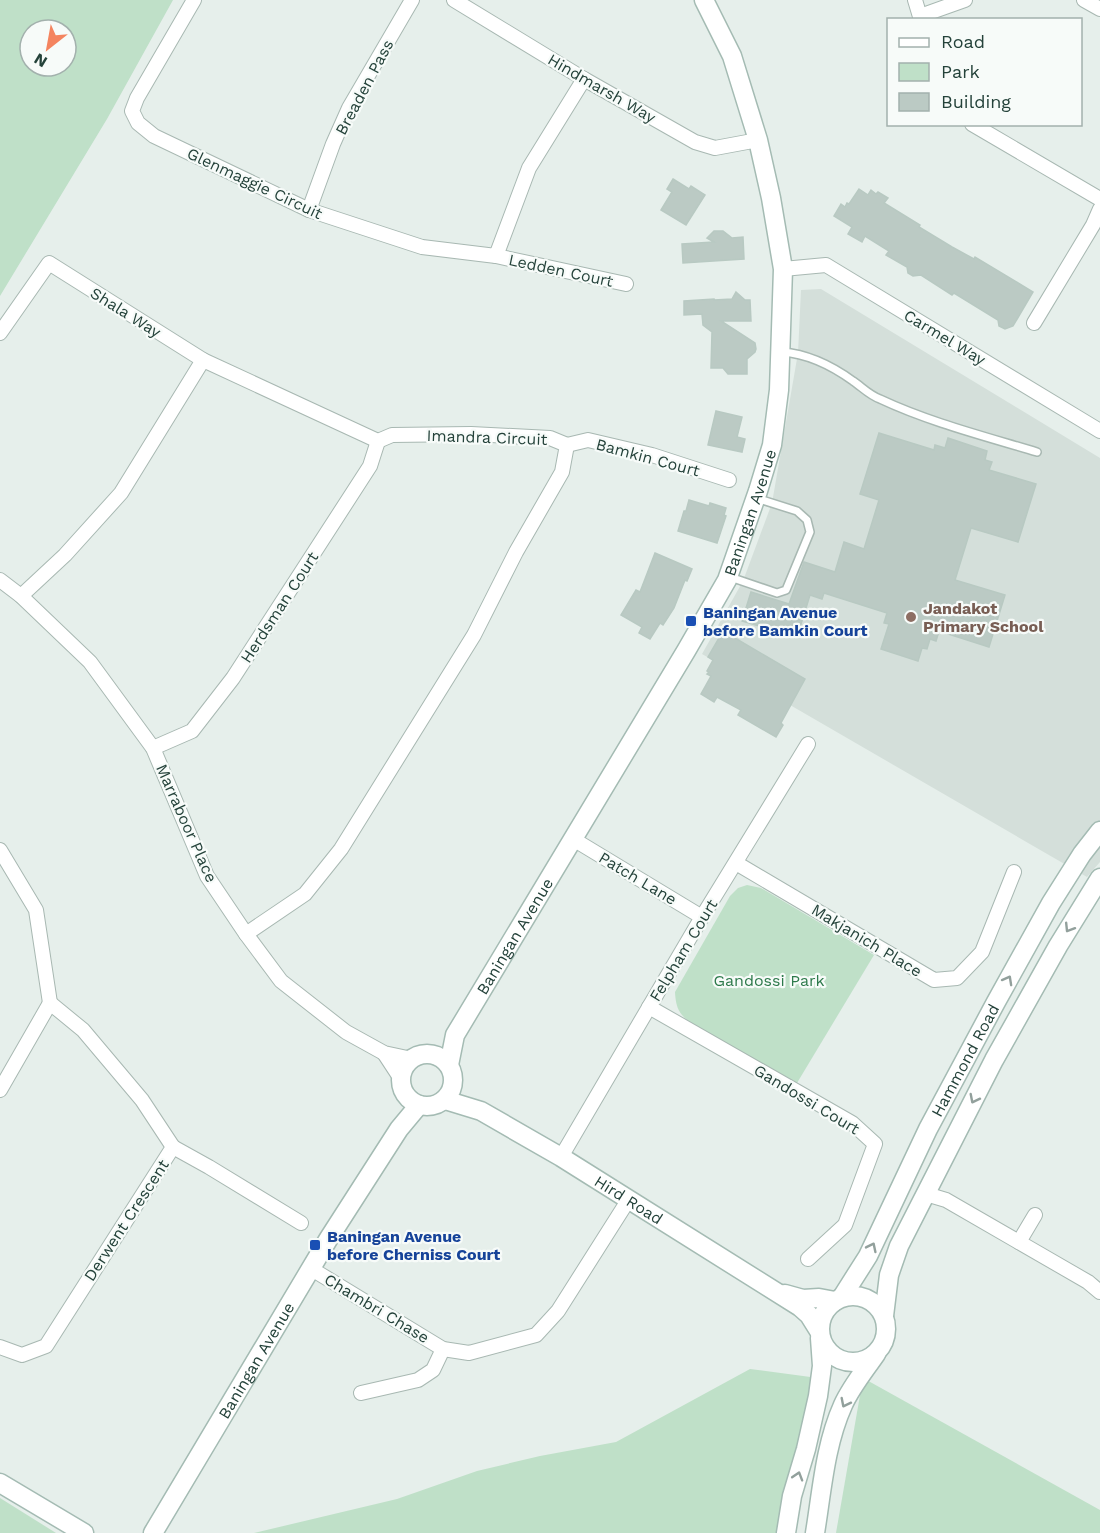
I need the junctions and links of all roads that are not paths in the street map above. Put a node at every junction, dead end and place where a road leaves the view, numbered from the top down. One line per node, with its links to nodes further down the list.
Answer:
1 (194, 0): 15 (street, Glenmaggie Circuit)
2 (412, 0): 15 (street, Breaden Pass)
3 (454, 0): 10 (street, Hindmarsh Way)
4 (704, 0): 12 (street, Baningan Avenue)
5 (915, 0): 9 (street)
6 (965, 0): 9 (street)
7 (1084, 0): 8 (street)
8 (1100, 9)
9 (921, 18)
10 (584, 79): 12 (street, Hindmarsh Way); 16 (street)
11 (975, 126): 13 (street)
12 (758, 140): 17 (street, Baningan Avenue)
13 (1100, 199)
14 (1100, 209): 19 (street)
15 (309, 210): 16 (street, Glenmaggie Circuit)
16 (496, 256): 18 (street, Ledden Court)
17 (783, 269): 21 (street, Baningan Avenue); 23 (street, Carmel Way)
18 (626, 284)
19 (1034, 323)
20 (0, 333): 22 (street, Shala Way)
21 (780, 352): 26 (lane); 28 (street, Baningan Avenue)
22 (203, 360): 24 (street); 31 (street)
23 (1100, 430)
24 (378, 441): 25 (street, Imandra Circuit); 33 (street, Herdsman Court)
25 (567, 445): 27 (street, Bamkin Court); 41 (street, Imandra Circuit)
26 (1037, 452)
27 (729, 480)
28 (756, 498): 29 (street, Baningan Avenue); 29 (lane)
29 (728, 576): 34 (street, Baningan Avenue)
30 (0, 580): 31 (street, Marraboor Place)
31 (21, 596): 33 (street, Marraboor Place)
32 (808, 744): 37 (street, Felpham Court)
33 (153, 748): 41 (street, Marraboor Place)
34 (573, 839): 40 (street, Patch Lane); 44 (street, Baningan Avenue)
35 (1097, 840): 63 (street, Hammond Road, one-way to 35)
36 (0, 850): 42 (street)
37 (736, 863): 38 (street, Makjanich Place); 40 (street, Felpham Court)
38 (1014, 872)
39 (1100, 879): 54 (street, Hammond Road, one-way to 54)
40 (702, 917): 43 (street, Felpham Court)
41 (246, 934): 45 (street, Marraboor Place)
42 (50, 1003): 48 (street); 52 (street, Derwent Crescent)
43 (649, 1007): 53 (street, Felpham Court); 59 (street, Gandossi Court)
44 (455, 1035): 46 (street, Baningan Avenue); 47 (street, Baningan Avenue)
45 (384, 1053): 46 (street, Marraboor Place); 49 (street, Marraboor Place)
46 (420, 1056): 47 (street); 49 (street)
47 (451, 1074): 50 (street); 51 (street, Hird Road)
48 (0, 1090)
49 (408, 1093): 50 (street); 60 (street, Baningan Avenue)
50 (445, 1100): 51 (street, Hird Road)
51 (481, 1111): 53 (street, Hird Road)
52 (173, 1147): 57 (street); 66 (street, Derwent Crescent)
53 (561, 1157): 55 (street, Hird Road)
54 (926, 1194): 58 (street); 64 (street, Hammond Road)
55 (629, 1199): 61 (street, Hird Road); 67 (street, Chambri Chase)
56 (1035, 1215): 58 (street)
57 (301, 1223)
58 (1019, 1242): 62 (street)
59 (808, 1258)
60 (310, 1268): 67 (street, Chambri Chase); 72 (street, Baningan Avenue)
61 (775, 1291): 63 (street, Hird Road); 65 (street, Hird Road)
62 (1100, 1292)
63 (839, 1299): 64 (street); 65 (street)
64 (884, 1316): 68 (street)
65 (820, 1334): 68 (street); 73 (street, one-way to 65)
66 (0, 1347)
67 (443, 1349): 69 (street, Chambri Chase)
68 (876, 1354): 74 (street, one-way to 74)
69 (360, 1393)
70 (0, 1483): 71 (street)
71 (84, 1533)
72 (153, 1533)
73 (786, 1533)
74 (815, 1533)

